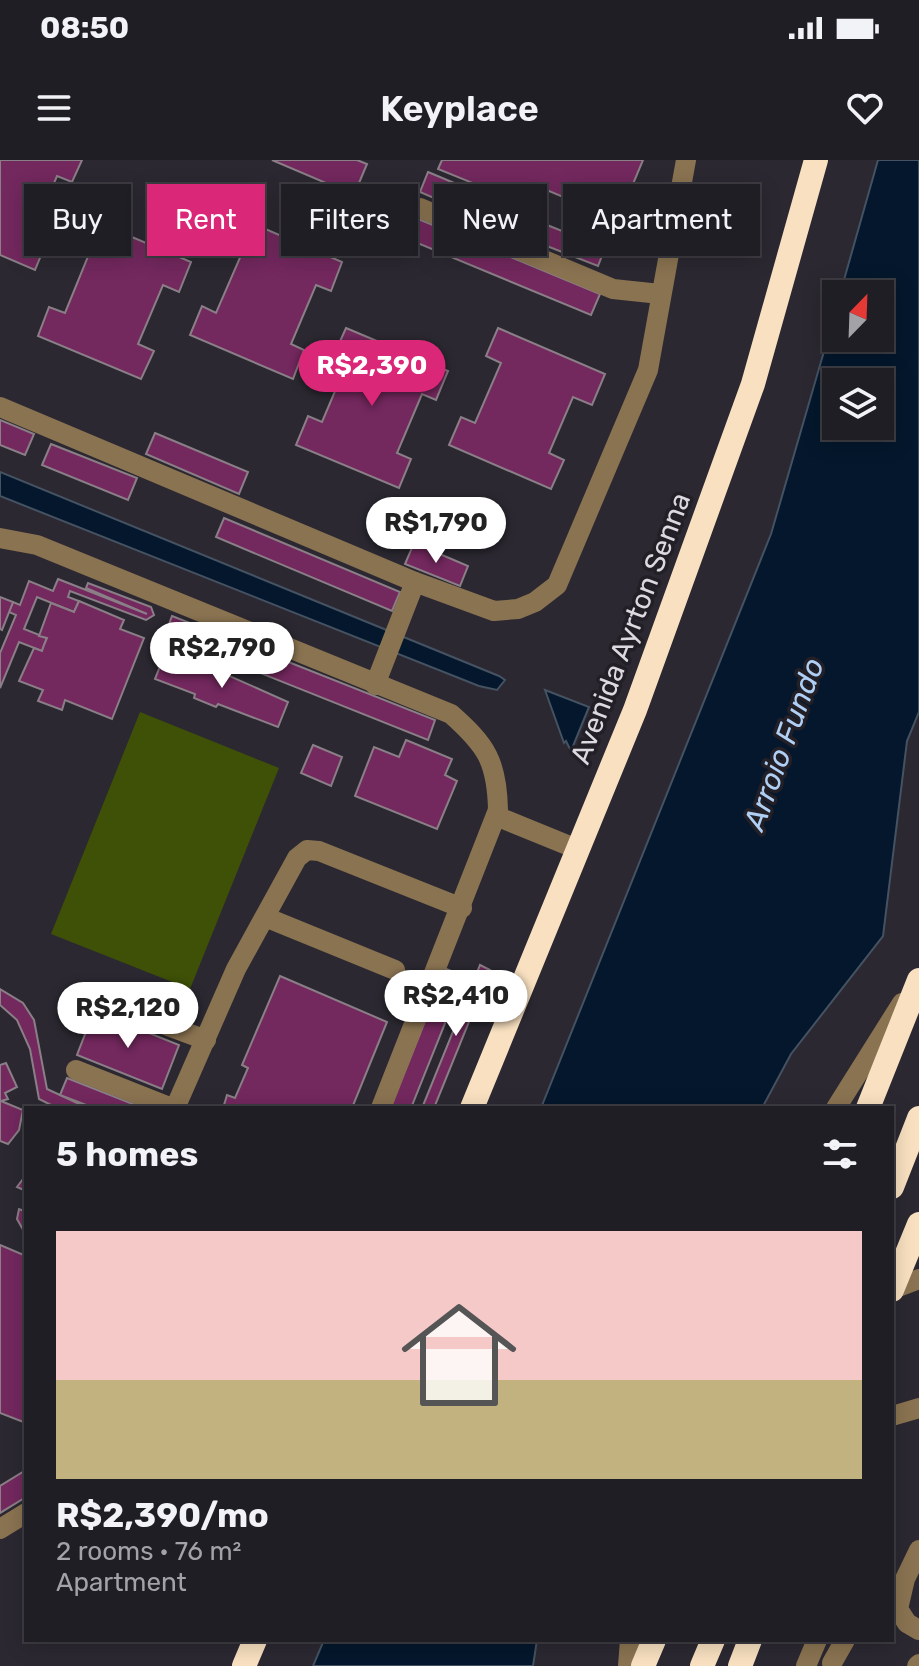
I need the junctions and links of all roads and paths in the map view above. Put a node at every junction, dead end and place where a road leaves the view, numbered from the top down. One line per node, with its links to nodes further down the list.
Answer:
1 (686, 160): 4 (lane)
2 (816, 160): 10 (highway, Avenida Ayrton Senna)
3 (420, 208): 4 (lane)
4 (660, 294): 7 (lane)
5 (0, 407): 7 (lane)
6 (0, 538): 8 (lane)
7 (415, 582): 8 (lane)
8 (375, 685): 9 (lane)
9 (496, 816): 10 (lane); 11 (lane)
10 (577, 849): 21 (highway, Avenida Ayrton Senna)
11 (462, 908): 12 (lane); 20 (lane)
12 (265, 917): 13 (lane); 16 (lane)
13 (395, 970)
14 (919, 978): 22 (lane); 23 (highway)
15 (109, 1004): 16 (lane)
16 (206, 1040): 19 (lane)
17 (76, 1070): 18 (lane)
18 (167, 1106)
19 (174, 1106)
20 (382, 1106)
21 (473, 1106)
22 (837, 1106)
23 (869, 1106)
24 (919, 1118): 25 (highway)
25 (894, 1182)
26 (919, 1224): 28 (highway)
27 (919, 1279): 29 (lane)
28 (894, 1284)
29 (894, 1288)
30 (919, 1408): 31 (lane)
31 (894, 1415)
32 (24, 1514): 33 (lane)
33 (0, 1529)
34 (919, 1550): 35 (lane)
35 (895, 1608): 36 (lane)
36 (919, 1630)
37 (254, 1642): 45 (highway)
38 (630, 1642): 46 (lane)
39 (653, 1642): 47 (highway)
40 (712, 1642): 48 (highway)
41 (749, 1642): 49 (highway)
42 (816, 1642): 50 (lane)
43 (844, 1642): 44 (lane)
44 (832, 1663)
45 (244, 1666)
46 (628, 1666)
47 (643, 1666)
48 (702, 1666)
49 (740, 1666)
50 (806, 1666)

